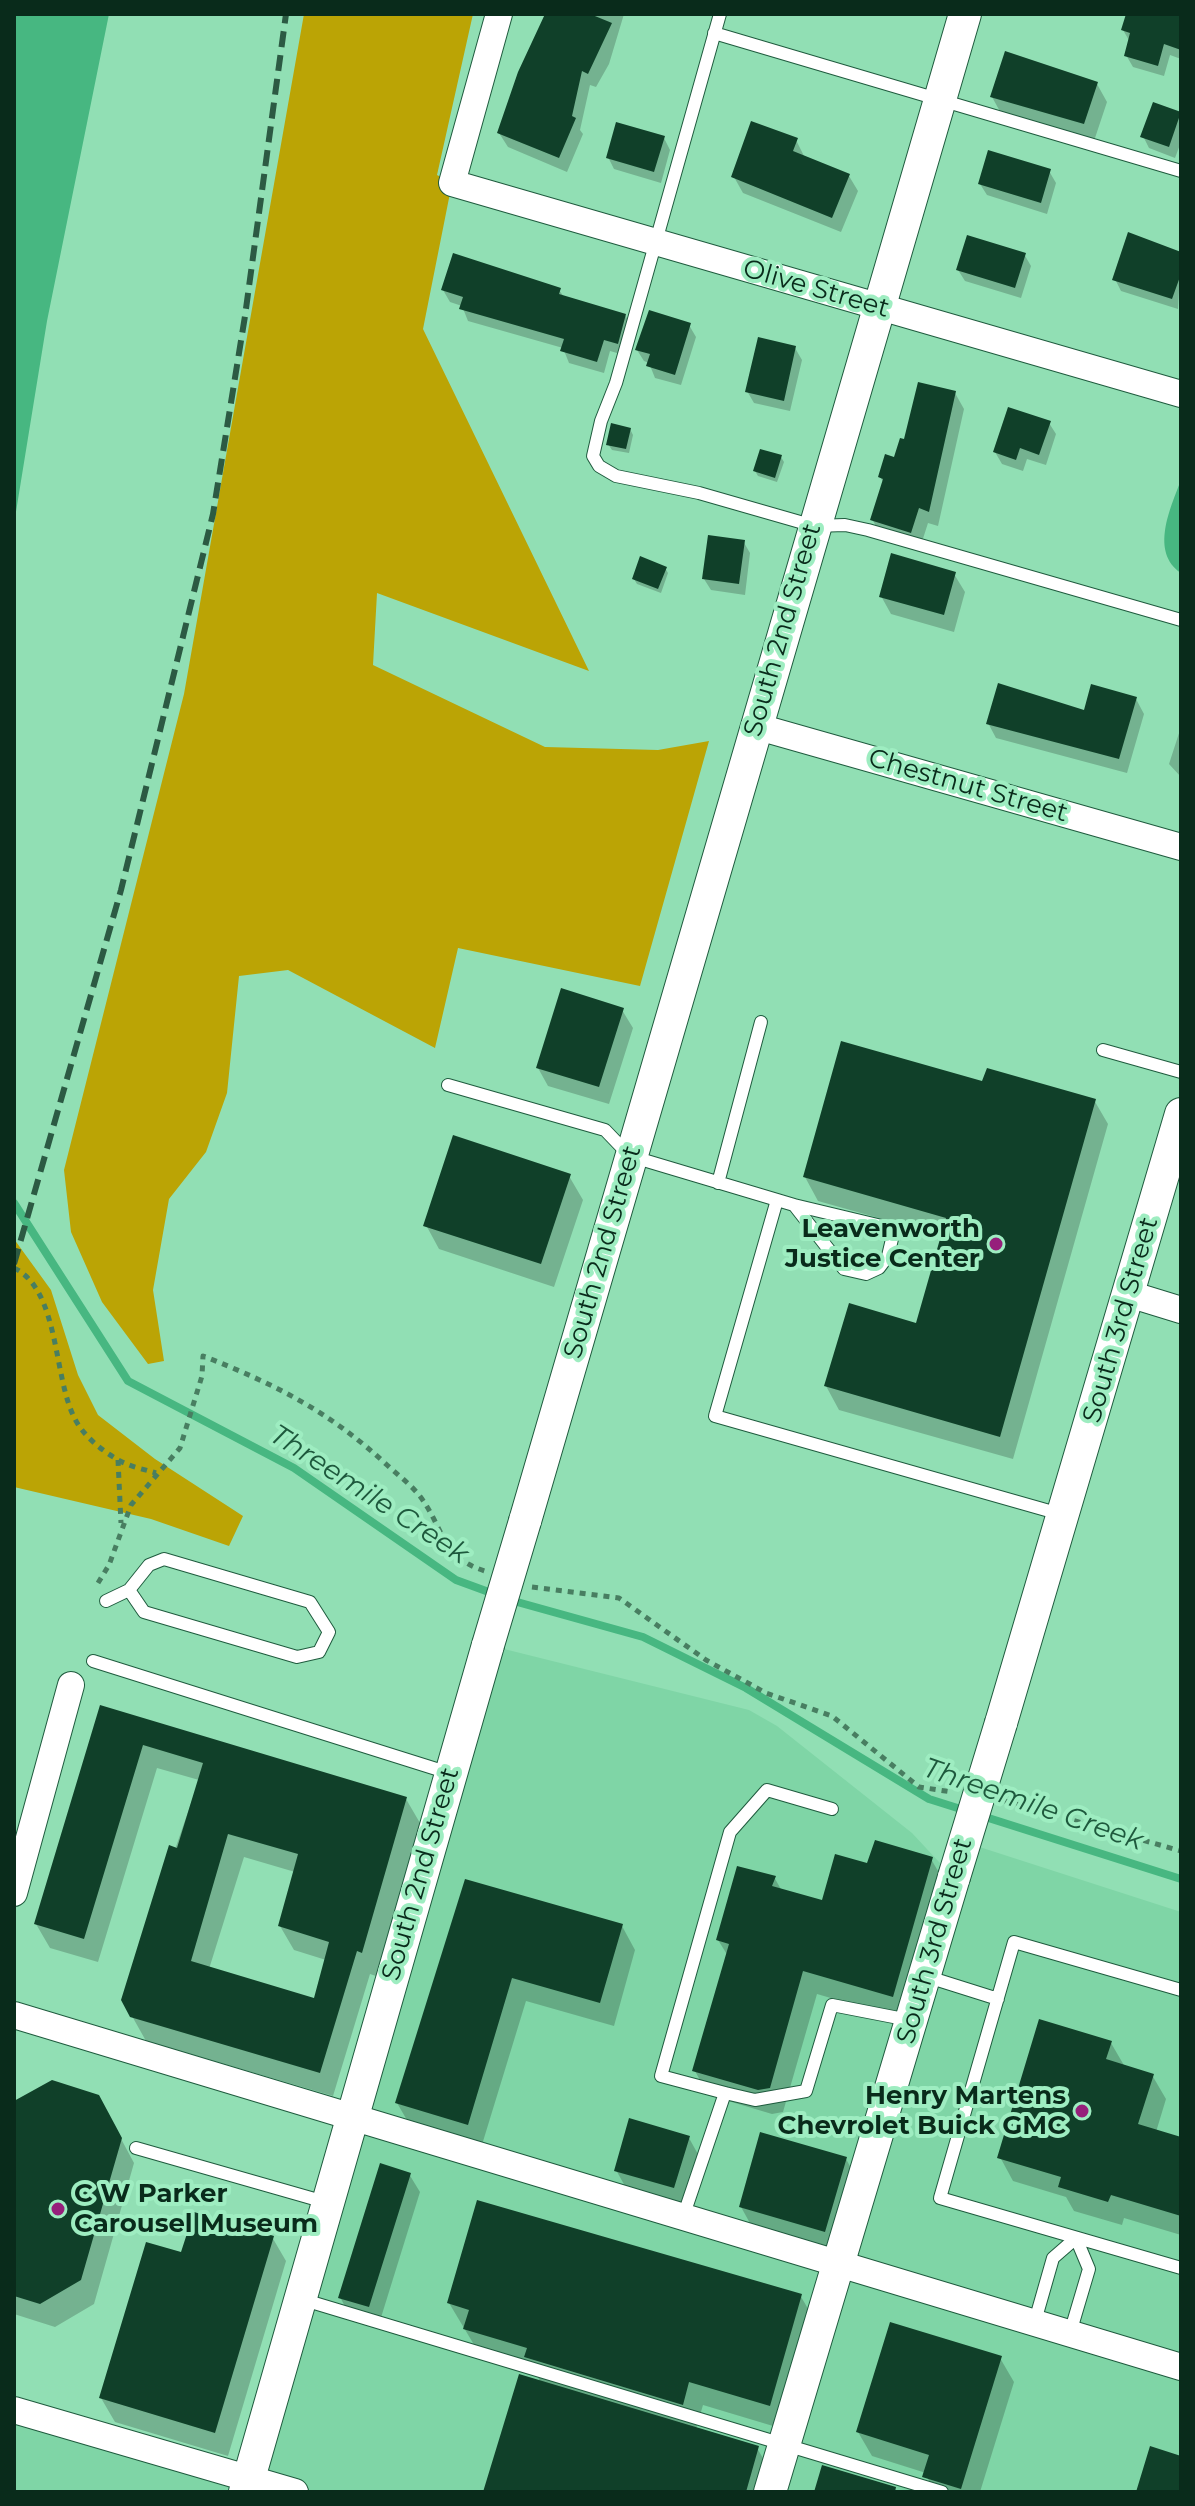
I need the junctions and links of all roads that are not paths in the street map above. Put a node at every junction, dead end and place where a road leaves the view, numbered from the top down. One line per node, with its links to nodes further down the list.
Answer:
1 (499, 14): 7 (street, Olive Street)
2 (720, 14): 4 (lane)
3 (965, 14): 5 (street, South 2nd Street)
4 (714, 33): 5 (lane); 7 (lane)
5 (939, 100): 6 (lane); 8 (street, South 2nd Street)
6 (1181, 171)
7 (654, 242): 8 (street, Olive Street); 10 (lane)
8 (878, 308): 9 (street, Olive Street); 10 (street, South 2nd Street)
9 (1181, 394)
10 (814, 526): 11 (lane); 12 (street, South 2nd Street)
11 (1181, 620)
12 (755, 726): 13 (street, Chestnut Street); 19 (street, South 2nd Street)
13 (1181, 847)
14 (761, 1022): 20 (lane)
15 (1103, 1050): 16 (lane)
16 (1181, 1072)
17 (448, 1085): 19 (lane)
18 (1181, 1114): 23 (street, South 3rd Street)
19 (630, 1156): 20 (lane); 30 (street, South 2nd Street, bridge)
20 (718, 1183): 21 (lane)
21 (777, 1200): 22 (lane); 25 (lane)
22 (794, 1205): 22 (lane)
23 (1129, 1294): 24 (street); 25 (street, South 3rd Street)
24 (1181, 1310)
25 (1063, 1515): 33 (street, South 3rd Street, bridge)
26 (129, 1590): 26 (lane); 27 (lane)
27 (106, 1601)
28 (93, 1661): 30 (lane)
29 (71, 1685): 32 (street)
30 (449, 1773): 39 (street, South 2nd Street)
31 (832, 1809): 38 (lane)
32 (14, 1893)
33 (925, 1976): 35 (lane); 37 (street, South 3rd Street)
34 (1181, 1990): 35 (lane)
35 (998, 1999): 43 (lane)
36 (14, 2015): 39 (street)
37 (912, 2021): 38 (lane); 44 (street, South 3rd Street)
38 (725, 2093): 42 (lane)
39 (353, 2117): 41 (street, South 2nd Street); 42 (street)
40 (136, 2148): 41 (lane)
41 (328, 2202): 46 (street, South 2nd Street)
42 (683, 2217): 44 (street)
43 (1076, 2238): 45 (lane); 47 (lane); 48 (lane)
44 (839, 2263): 47 (street); 51 (street, South 3rd Street)
45 (1181, 2268)
46 (300, 2299): 51 (lane); 52 (street, South 2nd Street)
47 (1035, 2321): 48 (street)
48 (1070, 2333): 49 (street)
49 (1181, 2367)
50 (14, 2410): 52 (street)
51 (785, 2444): 54 (street, South 3rd Street); 55 (lane)
52 (247, 2485): 53 (street)
53 (295, 2492)
54 (770, 2492)
55 (942, 2492)

